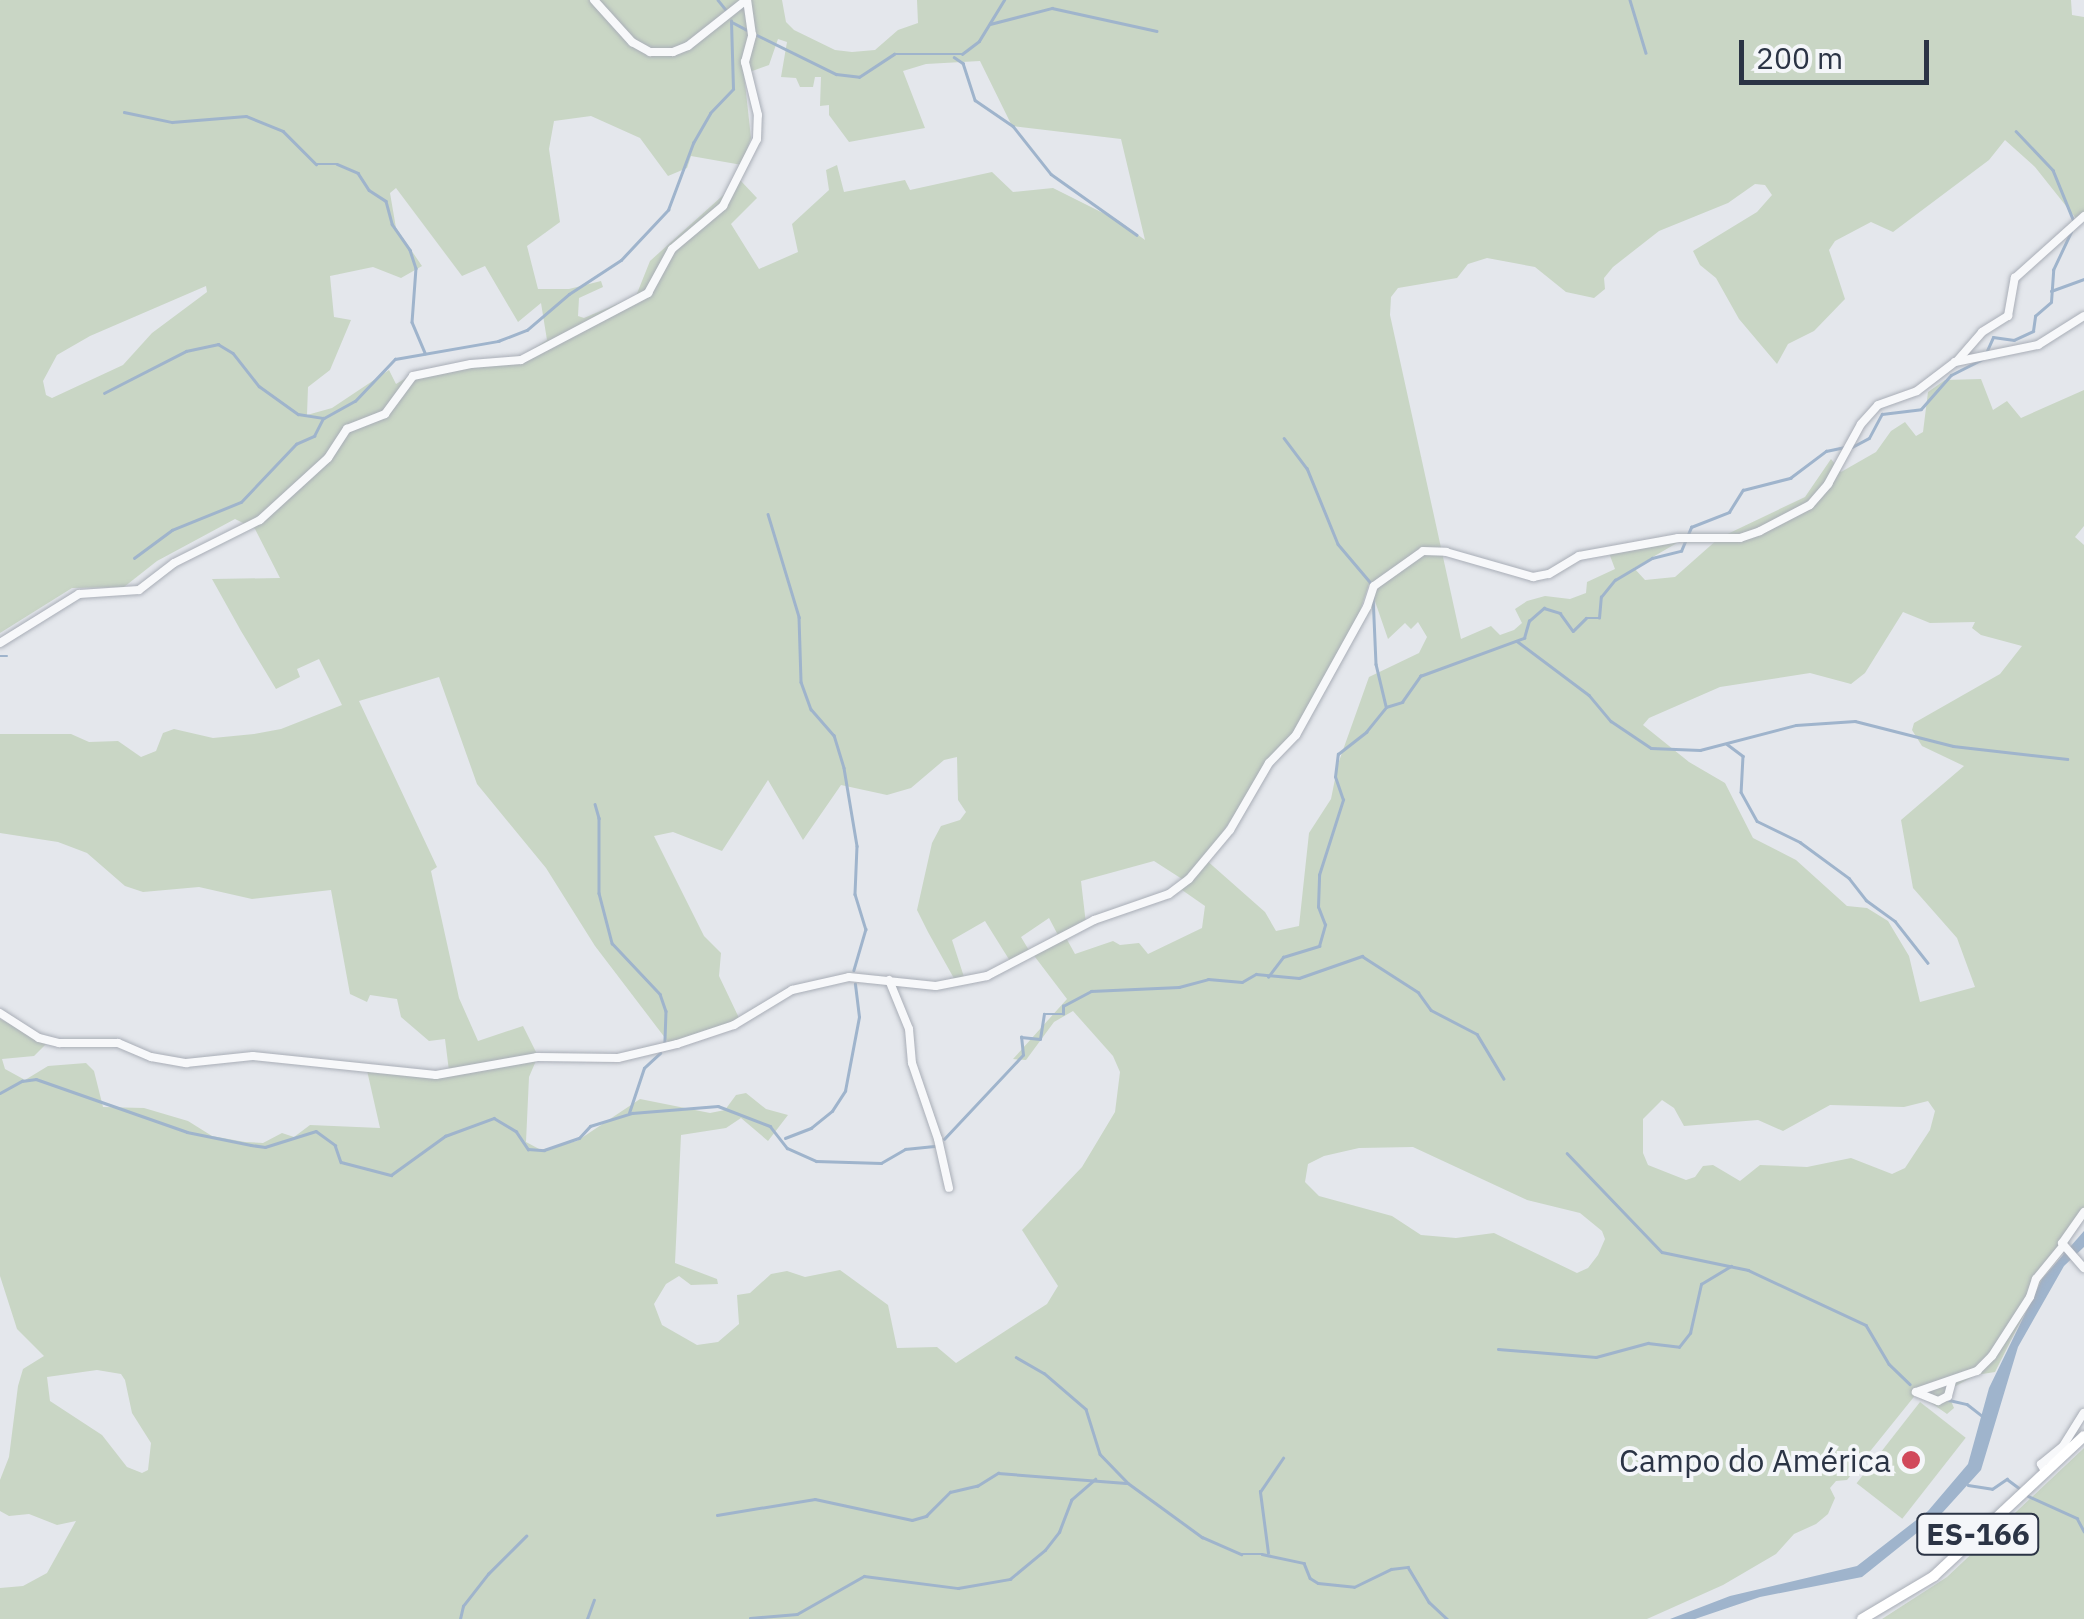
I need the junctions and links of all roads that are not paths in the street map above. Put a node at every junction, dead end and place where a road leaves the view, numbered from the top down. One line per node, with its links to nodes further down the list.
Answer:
1 (594, 0): 2 (street)
2 (746, 0): 6 (street)
3 (2084, 216): 5 (street)
4 (2084, 316): 5 (street)
5 (1955, 362): 7 (street)
6 (0, 644)
7 (889, 980): 8 (street); 9 (street)
8 (0, 1013)
9 (949, 1188)
10 (2084, 1212): 11 (street)
11 (2063, 1248): 12 (street); 13 (street)
12 (2084, 1268)
13 (1952, 1381)
14 (2084, 1413): 16 (street)
15 (2084, 1436): 16 (main road, ES-166)
16 (2045, 1471): 17 (main road, ES-166)
17 (1862, 1619)

